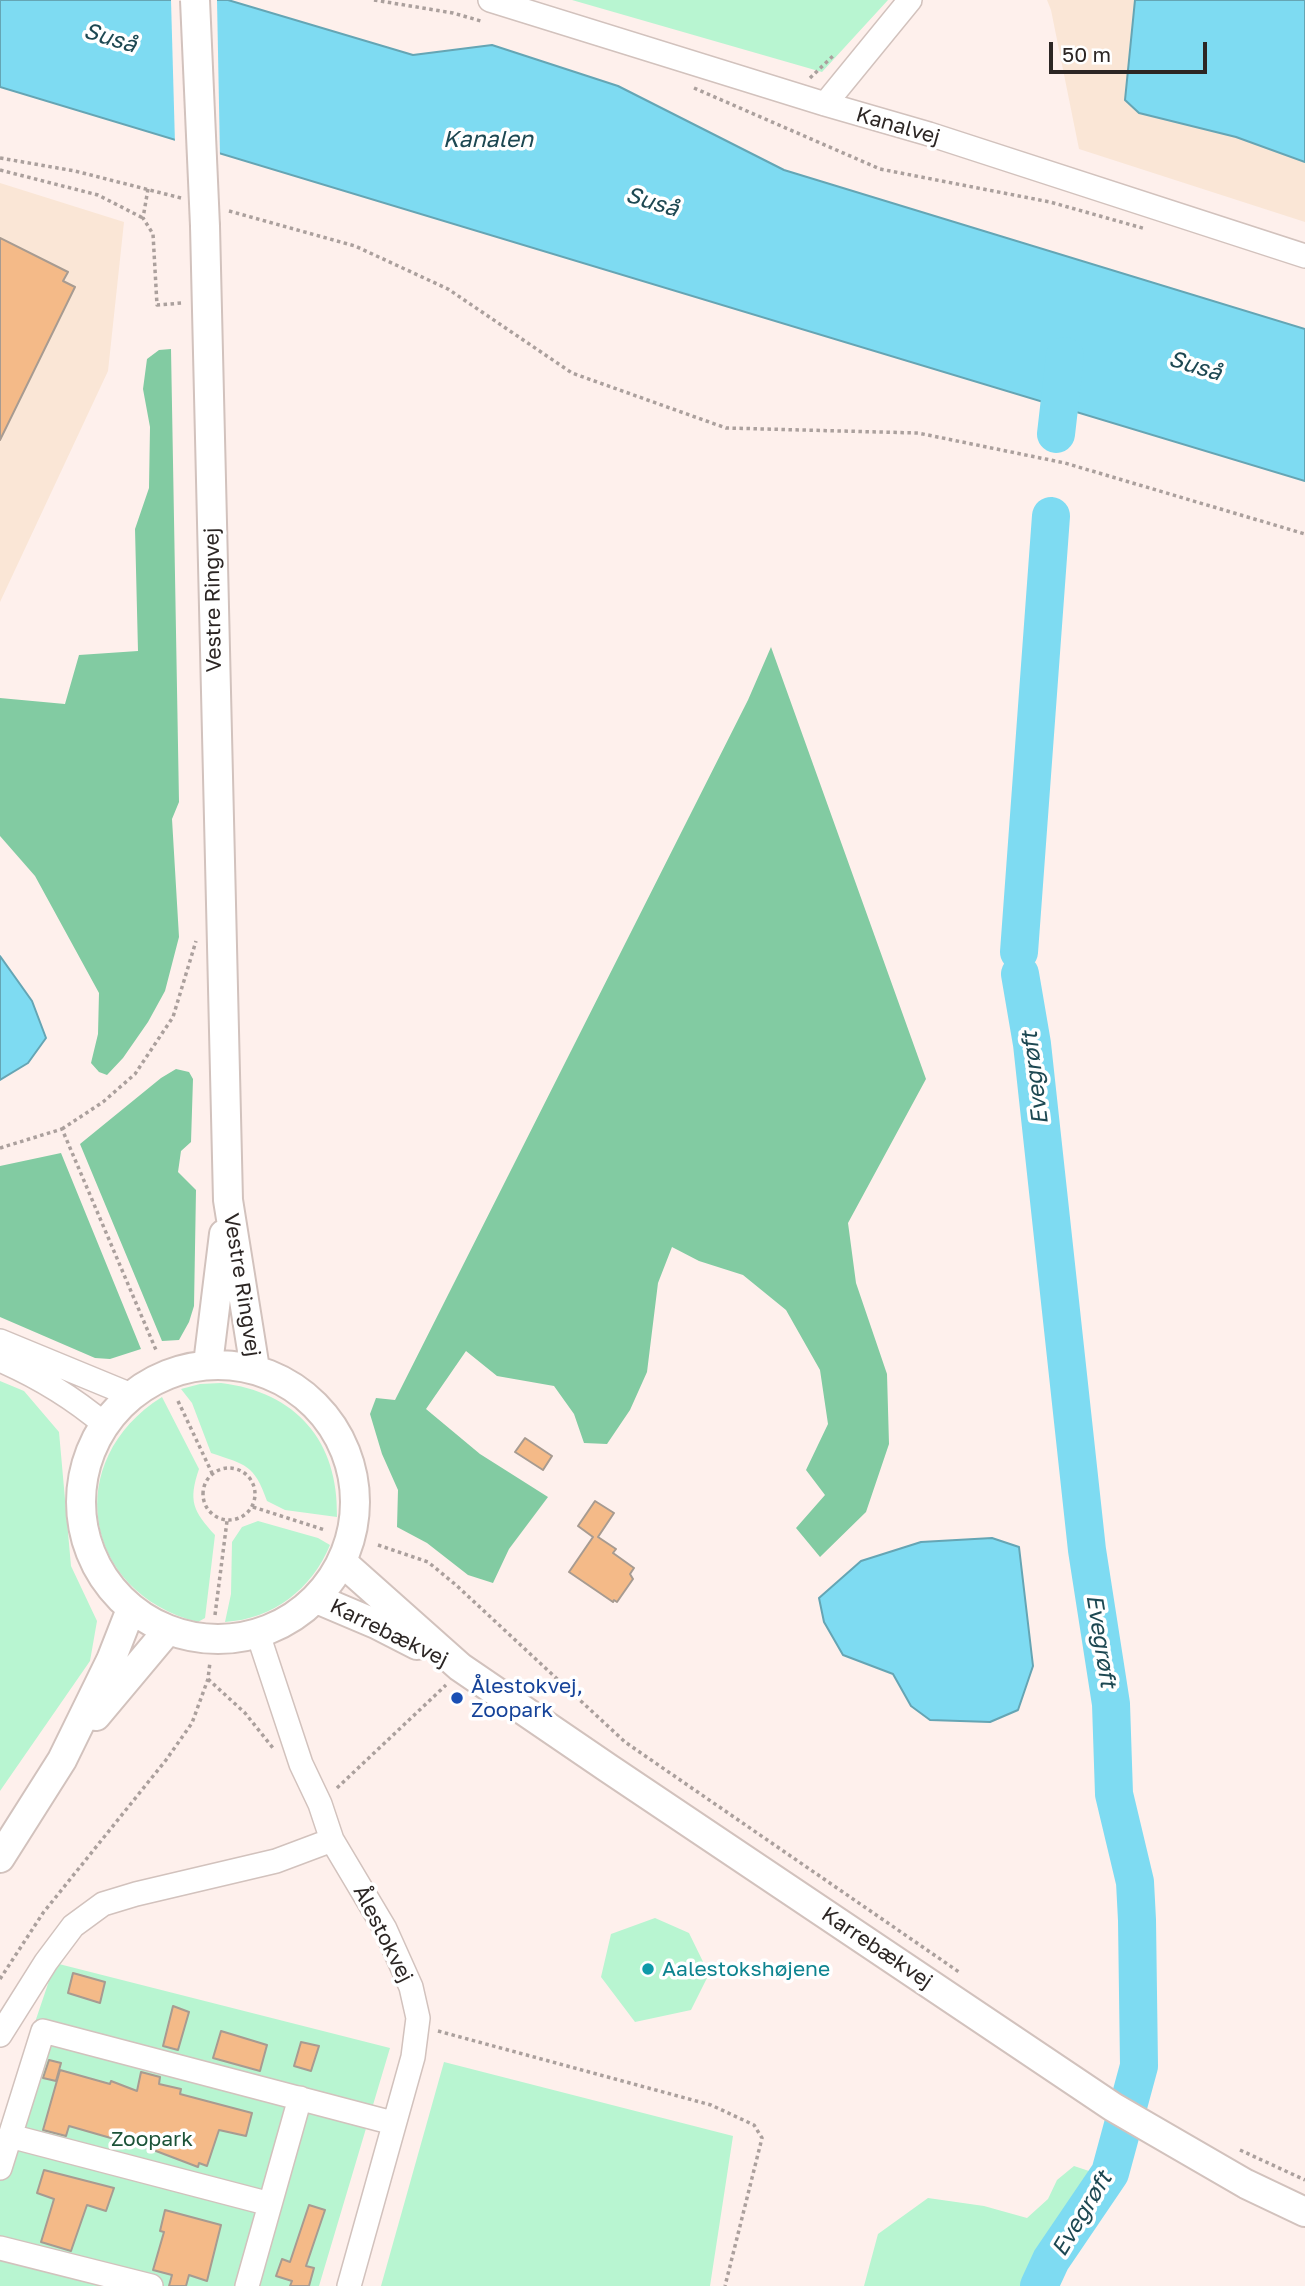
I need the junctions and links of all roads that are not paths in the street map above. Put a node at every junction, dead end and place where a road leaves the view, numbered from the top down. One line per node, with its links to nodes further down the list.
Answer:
1 (195, 0): 6 (main road, Vestre Ringvej, bridge)
2 (490, 0): 4 (street, Kanalvej)
3 (910, 0): 4 (street)
4 (825, 104): 5 (street, Kanalvej)
5 (1305, 256)
6 (228, 1200): 9 (main road, Vestre Ringvej); 10 (main road, Vestre Ringvej)
7 (0, 1341): 11 (street)
8 (0, 1360): 12 (street)
9 (208, 1364): 10 (main road); 11 (main road)
10 (255, 1369): 13 (main road)
11 (131, 1395): 12 (main road)
12 (104, 1424): 15 (main road)
13 (342, 1562): 14 (main road); 18 (main road, Karrebækvej)
14 (317, 1599): 17 (main road); 18 (main road, Karrebækvej)
15 (131, 1609): 16 (main road); 19 (main road)
16 (168, 1630): 17 (main road); 19 (main road)
17 (258, 1634): 20 (street, Ålestokvej)
18 (460, 1667): 28 (main road, Karrebækvej)
19 (62, 1759): 21 (main road)
20 (332, 1840): 22 (street); 24 (street, Ålestokvej)
21 (0, 1858)
22 (0, 2035)
23 (300, 2098): 24 (street); 25 (street); 27 (street)
24 (393, 2123): 32 (street, Ålestokvej)
25 (10, 2136): 26 (street); 27 (street)
26 (0, 2168)
27 (270, 2204): 31 (street)
28 (1305, 2212)
29 (0, 2248): 30 (street)
30 (150, 2286)
31 (247, 2286)
32 (349, 2286)

